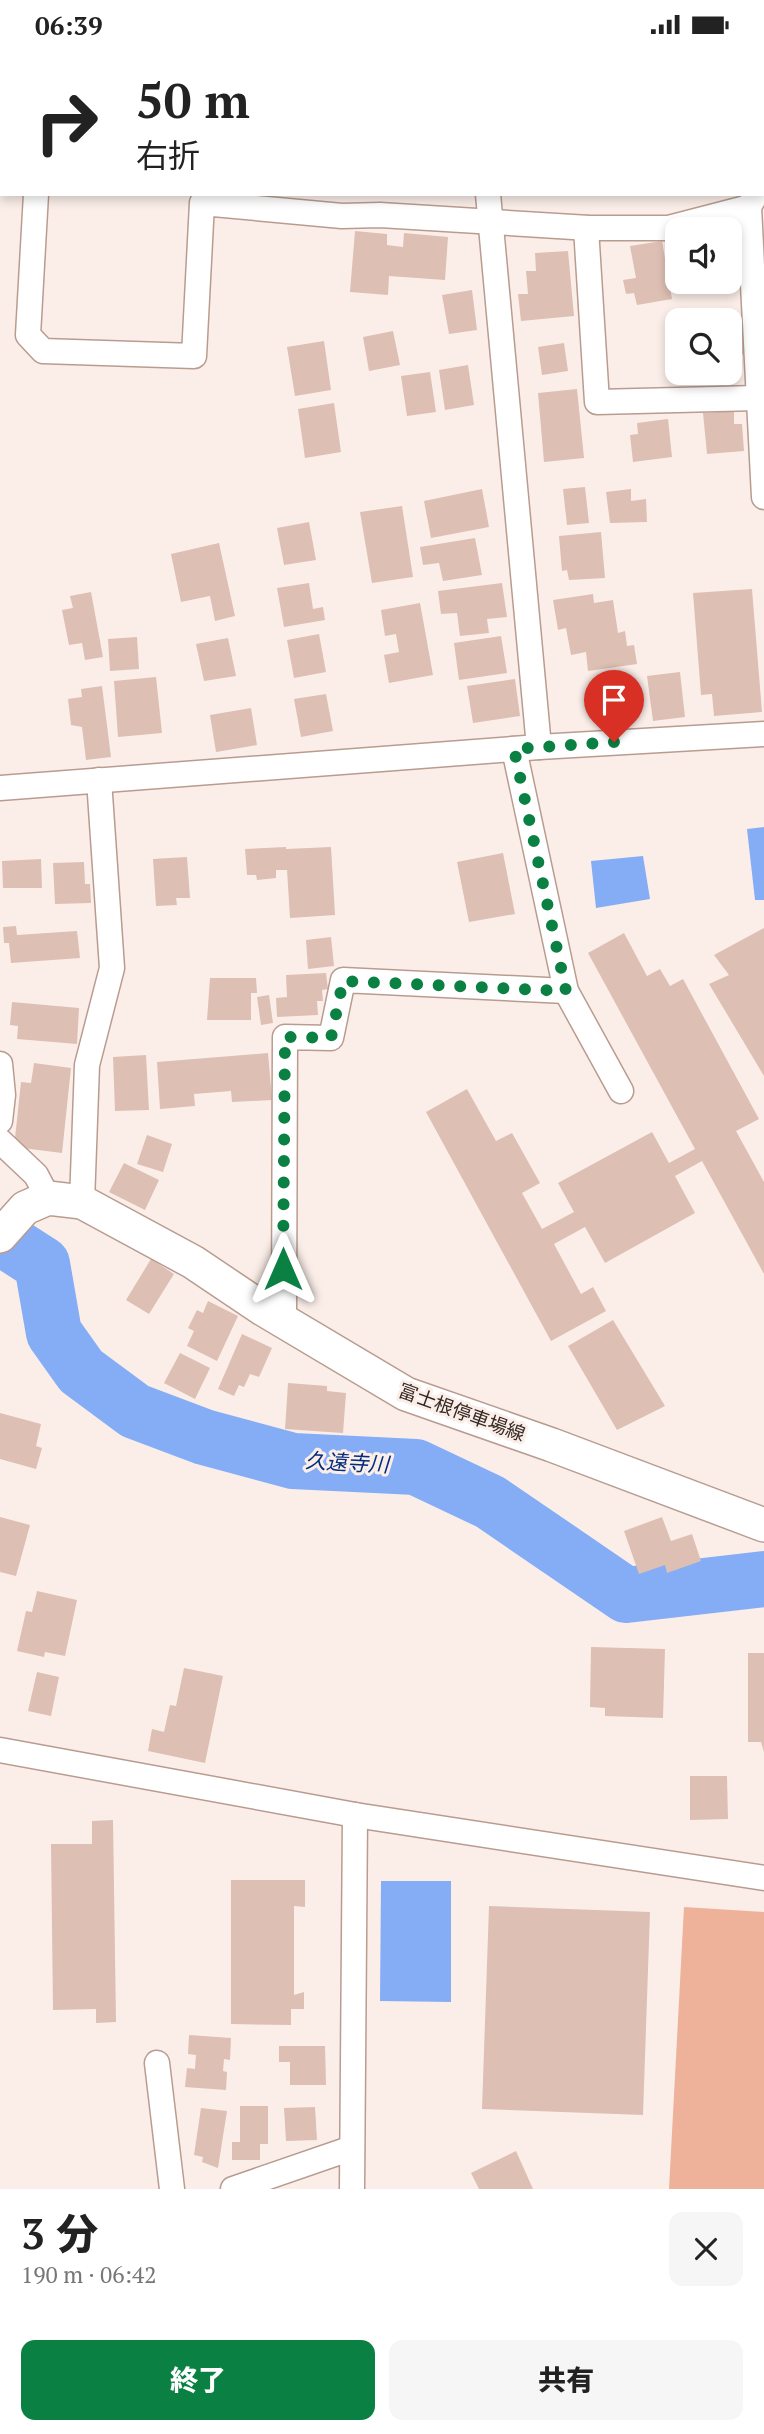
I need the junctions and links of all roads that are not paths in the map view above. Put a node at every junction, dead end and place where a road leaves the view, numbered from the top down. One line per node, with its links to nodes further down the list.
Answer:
1 (36, 196): 3 (street)
2 (488, 196): 5 (street)
3 (202, 199): 5 (street)
4 (753, 201): 6 (street); 7 (street)
5 (489, 223): 6 (street); 10 (street)
6 (586, 228): 7 (street)
7 (757, 398): 8 (street)
8 (764, 497)
9 (764, 734): 10 (street)
10 (539, 747): 11 (street)
11 (514, 749): 12 (street); 14 (street)
12 (99, 780): 13 (street); 19 (street)
13 (0, 788)
14 (566, 991): 16 (street); 22 (street)
15 (0, 1064): 17 (street)
16 (621, 1091)
17 (0, 1121)
18 (0, 1141): 20 (street)
19 (82, 1202): 20 (main road, 富士根停車場線); 22 (main road, 富士根停車場線)
20 (36, 1203): 21 (main road)
21 (0, 1236)
22 (284, 1320): 23 (main road, 富士根停車場線)
23 (764, 1525)
24 (0, 1750): 25 (street)
25 (355, 1815): 26 (street); 28 (street)
26 (764, 1878)
27 (158, 2063): 29 (street)
28 (352, 2148): 30 (street); 31 (street)
29 (172, 2189)
30 (233, 2189)
31 (352, 2189)

